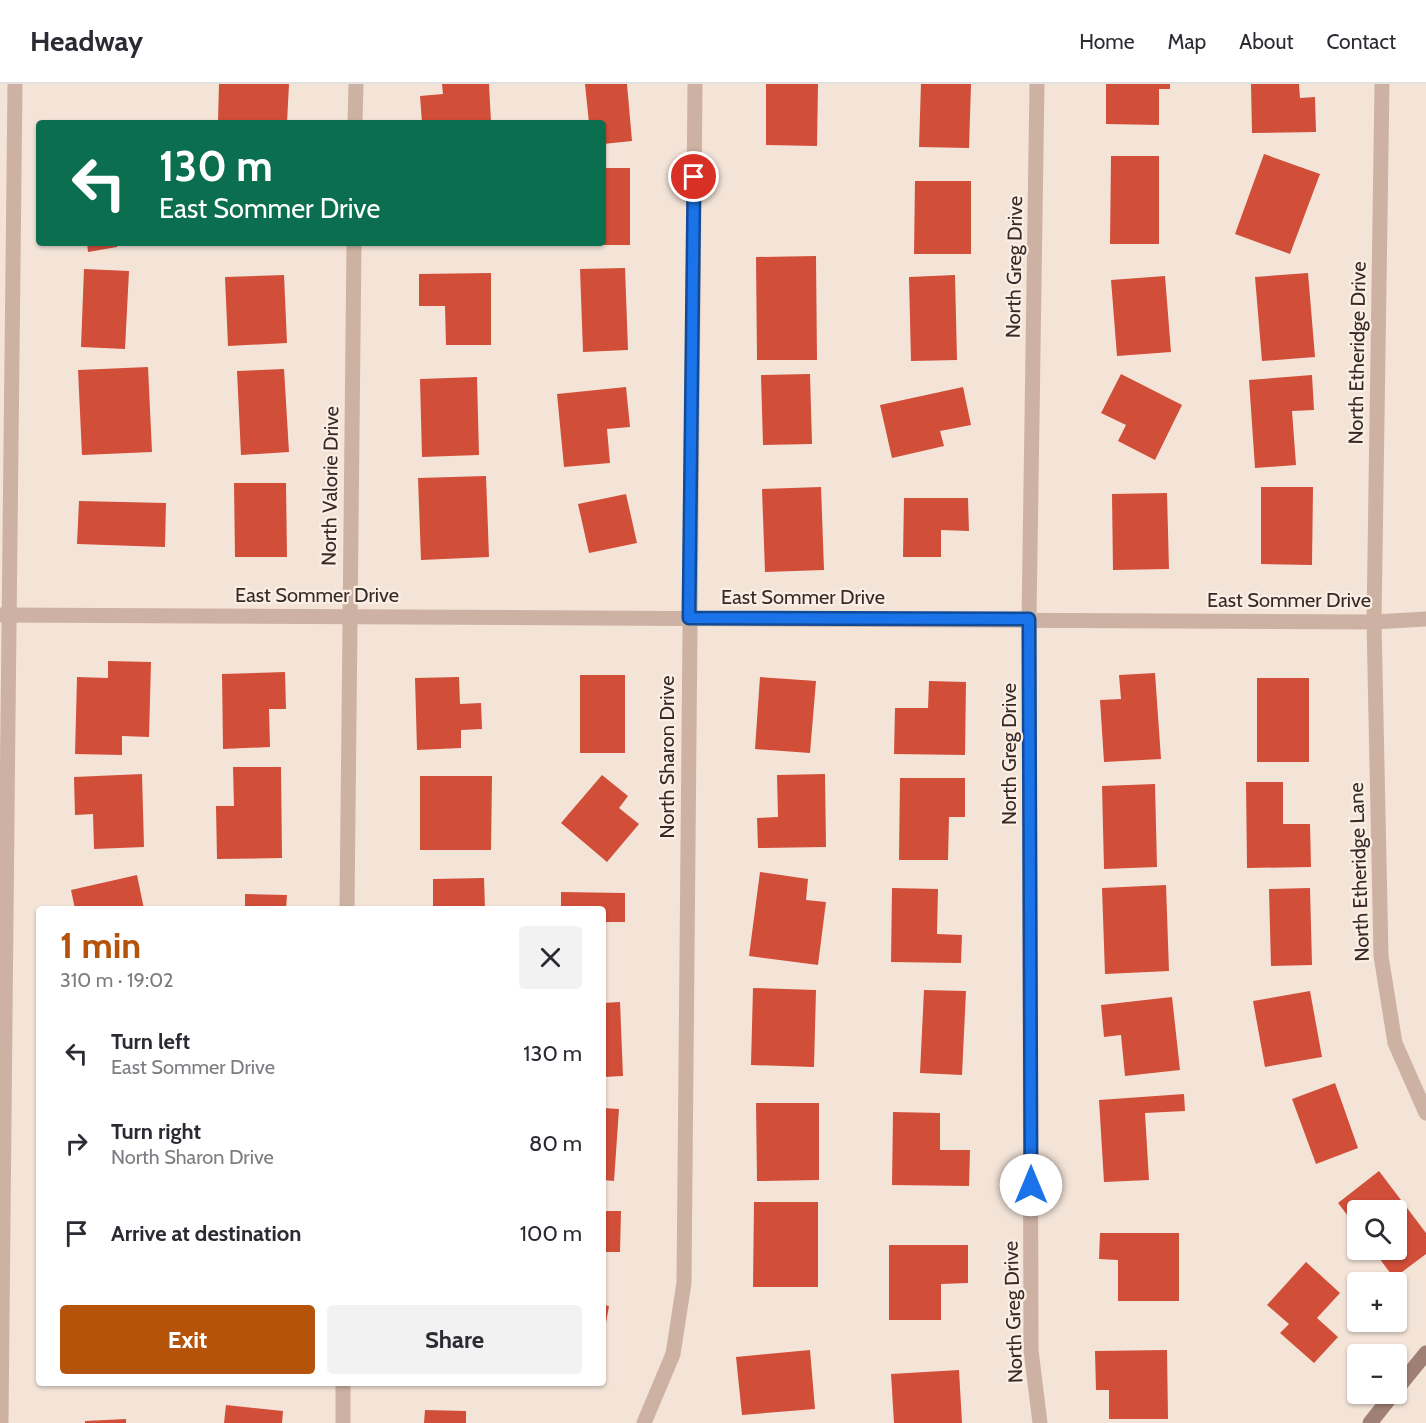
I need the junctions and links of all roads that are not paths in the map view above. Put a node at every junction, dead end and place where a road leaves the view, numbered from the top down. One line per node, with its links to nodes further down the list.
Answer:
1 (15, 84): 8 (street)
2 (356, 84): 6 (street)
3 (695, 84): 10 (street, North Sharon Drive)
4 (1037, 84): 11 (street, North Greg Drive)
5 (1382, 84): 13 (street, North Etheridge Drive)
6 (355, 120)
7 (354, 246): 9 (street, North Valorie Drive)
8 (5, 615): 9 (street, East Sommer Drive); 15 (street)
9 (349, 616): 10 (street, East Sommer Drive); 14 (street, North Valorie Drive)
10 (689, 618): 11 (street, East Sommer Drive); 23 (street, North Sharon Drive)
11 (1029, 619): 13 (street, East Sommer Drive); 24 (street, North Greg Drive)
12 (1426, 620): 13 (street, East Sommer Drive)
13 (1374, 622): 16 (street, North Etheridge Lane)
14 (347, 906)
15 (2, 952): 21 (street)
16 (1426, 1113)
17 (1426, 1353): 18 (main road)
18 (1407, 1376)
19 (343, 1386): 22 (street)
20 (1385, 1404): 25 (main road)
21 (1, 1423)
22 (343, 1423)
23 (644, 1423)
24 (1040, 1423)
25 (1370, 1423)

